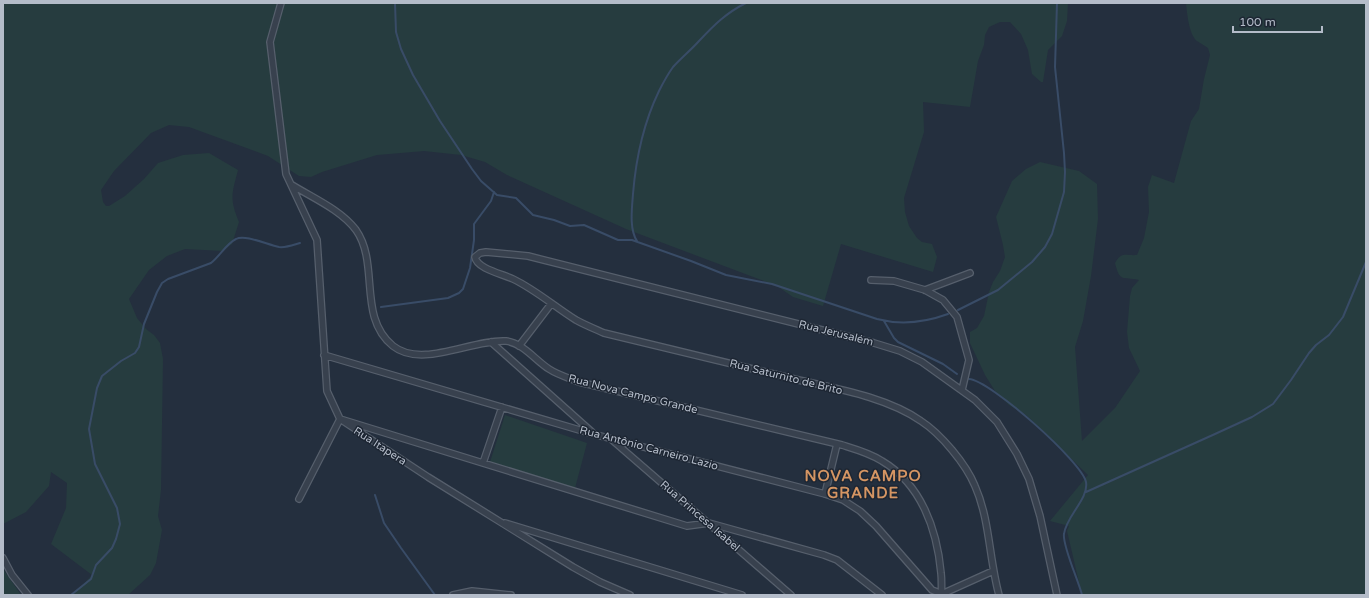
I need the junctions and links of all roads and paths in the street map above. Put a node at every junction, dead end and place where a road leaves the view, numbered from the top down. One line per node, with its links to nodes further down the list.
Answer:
1 (281, 3): 2 (street)
2 (292, 185): 8 (street, Rua Nova Campo Grande); 10 (street)
3 (475, 257): 7 (street, Rua Saturnito de Brito); 11 (street, Rua Jerusalém)
4 (970, 273): 6 (street)
5 (871, 280): 6 (street)
6 (925, 290): 11 (street)
7 (551, 304): 9 (street); 23 (street, Rua Saturnito de Brito)
8 (491, 342): 9 (street, Rua Nova Campo Grande); 14 (street)
9 (519, 346): 16 (street, Rua Nova Campo Grande)
10 (324, 355): 12 (street, Rua Antônio Carneiro Lazio); 13 (street)
11 (962, 390): 33 (street, Rua Jerusalém)
12 (502, 407): 14 (street, Rua Antônio Carneiro Lazio); 17 (street)
13 (340, 419): 17 (street); 19 (street); 20 (street, Rua Itapera)
14 (593, 434): 15 (street, Rua Antônio Carneiro Lazio)
15 (610, 438): 18 (street, Rua Antônio Carneiro Lazio); 21 (street, Rua Princesa Isabel)
16 (837, 444): 18 (street); 24 (street, Rua Nova Campo Grande)
17 (483, 463): 21 (street)
18 (825, 494): 24 (street, Rua Antônio Carneiro Lazio)
19 (299, 499)
20 (497, 520): 28 (street, Rua Itapera); 29 (street)
21 (709, 523): 30 (street, Rua Princesa Isabel); 31 (street)
22 (3, 558): 25 (street)
23 (993, 571): 24 (street); 32 (street, Rua Saturnito de Brito)
24 (942, 594)
25 (28, 595)
26 (453, 595): 27 (street)
27 (511, 595)
28 (630, 595)
29 (742, 595)
30 (791, 595)
31 (882, 595)
32 (999, 595)
33 (1057, 595)

